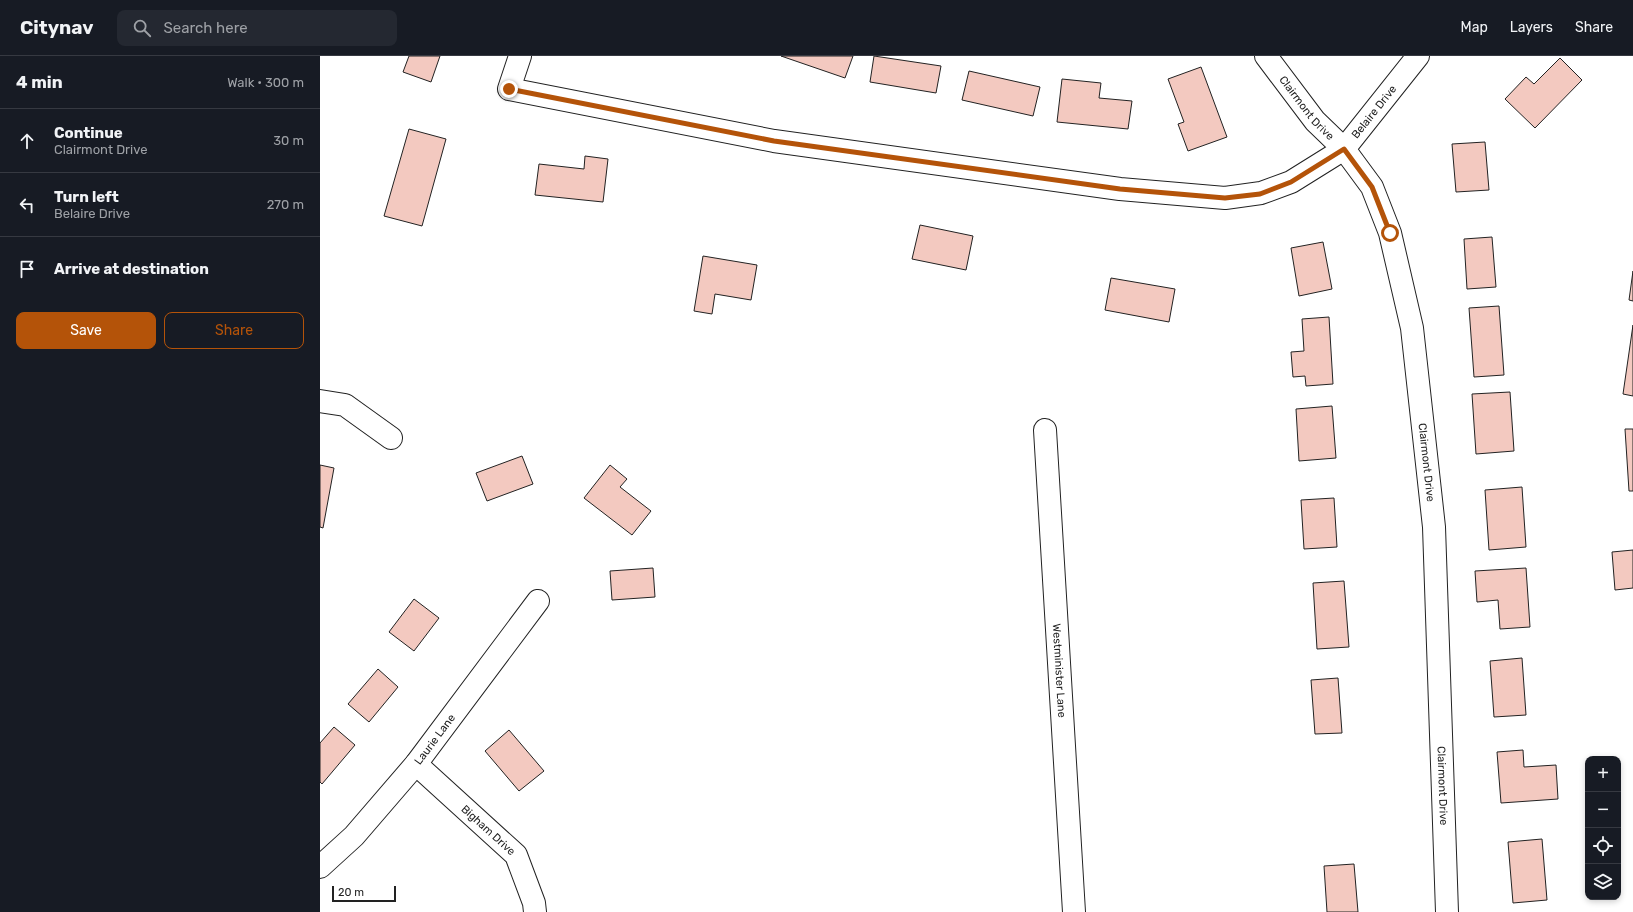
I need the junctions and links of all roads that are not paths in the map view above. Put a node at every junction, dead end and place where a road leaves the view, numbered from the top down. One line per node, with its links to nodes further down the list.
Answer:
1 (1266, 56): 4 (street, Clairmont Drive)
2 (1418, 56): 4 (street, Belaire Drive)
3 (520, 57): 4 (street, Belaire Drive)
4 (1344, 149): 13 (street, Clairmont Drive)
5 (320, 401): 7 (street)
6 (1045, 430): 12 (street, Westminister Lane)
7 (391, 438)
8 (538, 601): 9 (street, Laurie Lane)
9 (416, 764): 10 (street, Laurie Lane); 11 (street, Bigham Drive)
10 (320, 867)
11 (535, 912)
12 (1074, 912)
13 (1447, 912)

